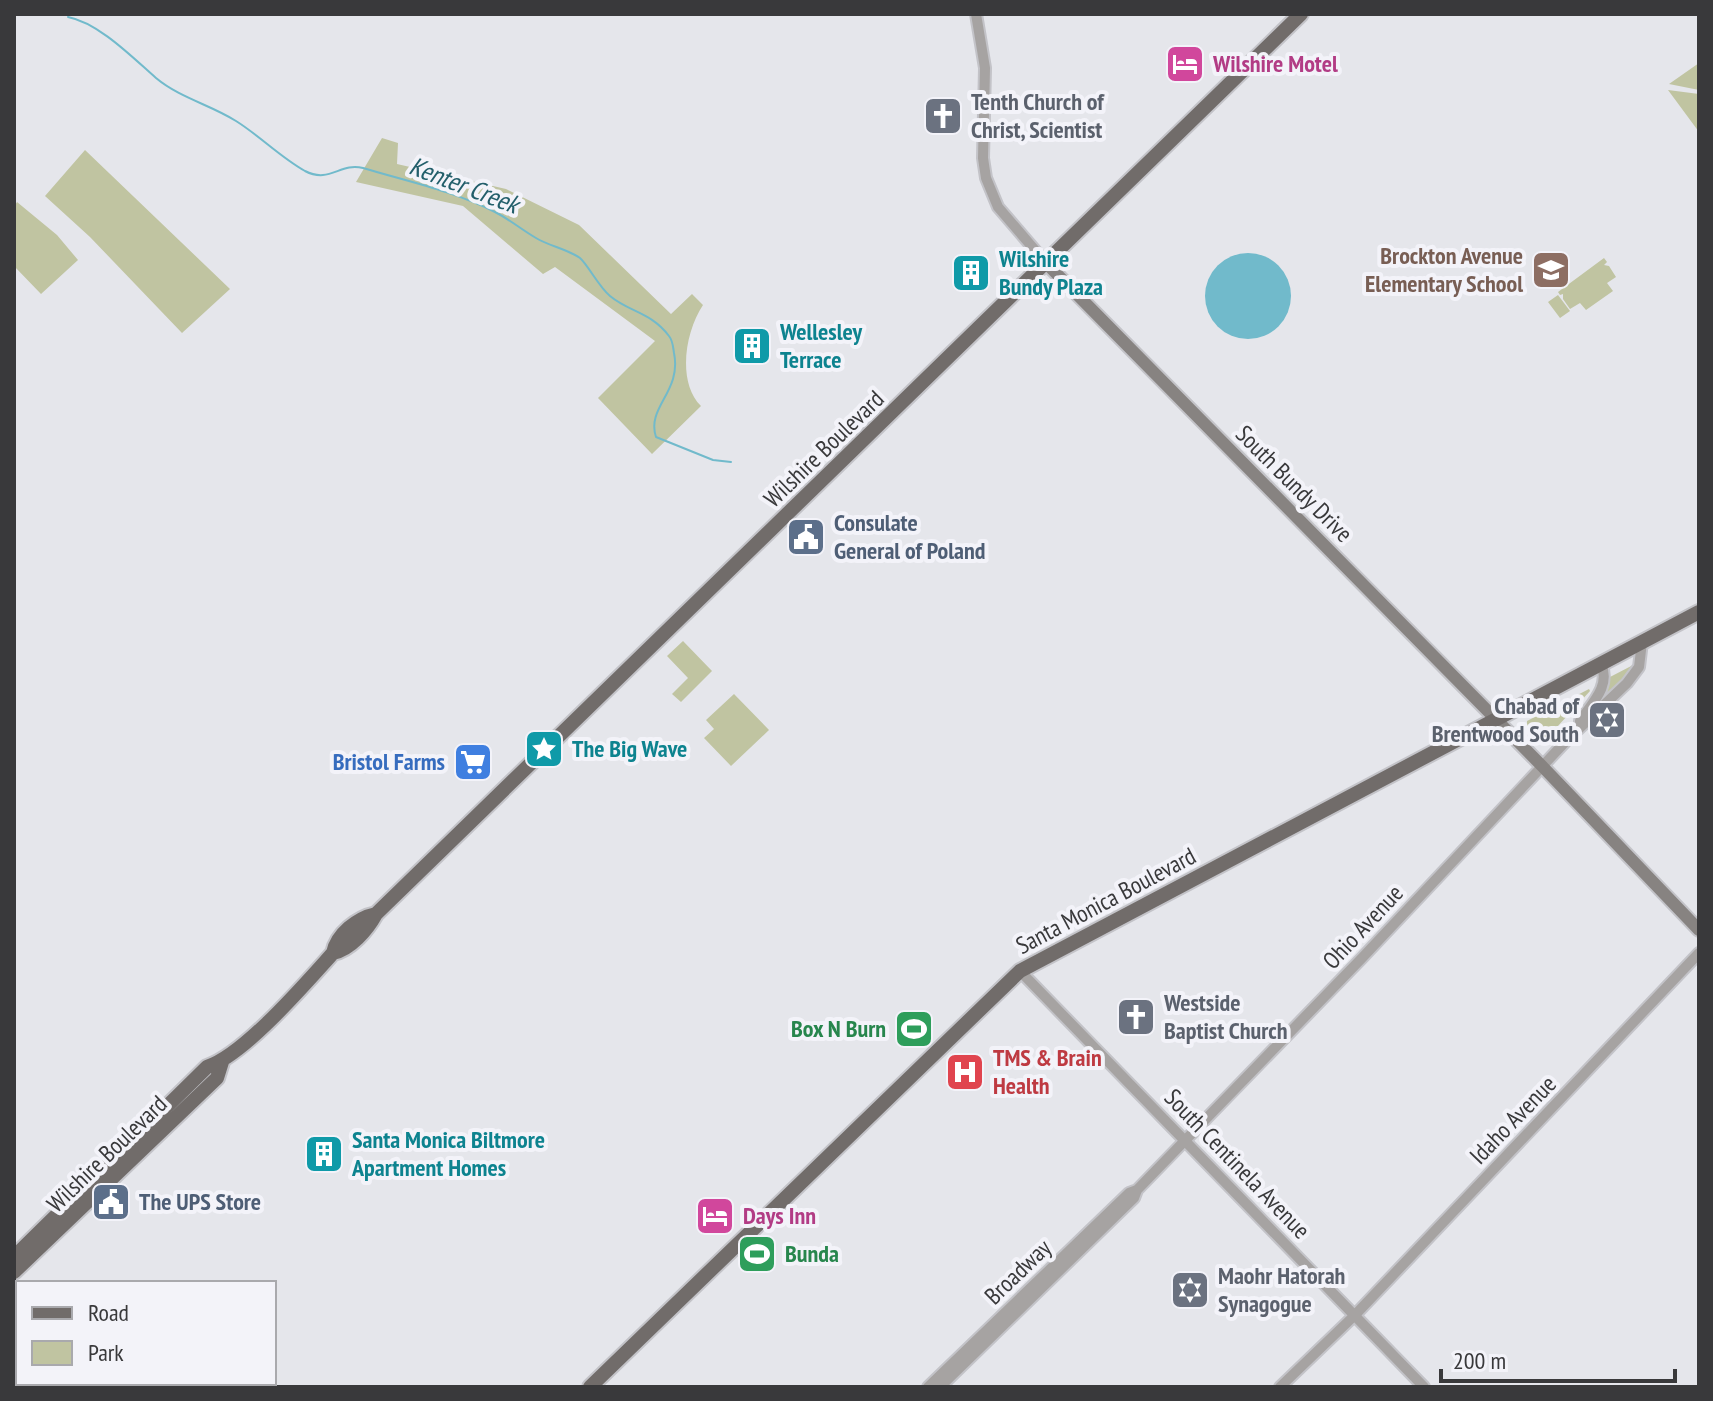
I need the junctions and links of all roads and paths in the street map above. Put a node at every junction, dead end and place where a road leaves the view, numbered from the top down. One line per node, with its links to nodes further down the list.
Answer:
1 (976, 14): 3 (street, South Bundy Drive)
2 (1301, 14): 3 (main road, Wilshire Boulevard)
3 (1046, 263): 7 (main road, South Bundy Drive); 13 (main road, Wilshire Boulevard)
4 (1699, 612): 5 (main road, Santa Monica Boulevard)
5 (1642, 642): 6 (main road, Santa Monica Boulevard); 8 (street, Ohio Avenue)
6 (1601, 664): 7 (main road, Santa Monica Boulevard); 8 (street, Ohio Avenue)
7 (1494, 720): 9 (main road, South Bundy Drive); 12 (main road, Santa Monica Boulevard)
8 (1567, 740): 9 (street, Ohio Avenue)
9 (1542, 766): 10 (main road, South Bundy Drive); 14 (street, Ohio Avenue)
10 (1699, 930)
11 (1699, 953): 18 (street, Idaho Avenue)
12 (1020, 971): 14 (street, South Centinela Avenue); 19 (main road, Santa Monica Boulevard)
13 (222, 1062): 16 (main road, Wilshire Boulevard); 17 (main road, Wilshire Boulevard)
14 (1187, 1140): 15 (street, Broadway); 18 (street, South Centinela Avenue)
15 (1137, 1190): 20 (street, Broadway); 21 (street, Broadway)
16 (14, 1257)
17 (14, 1272)
18 (1355, 1315): 22 (street, Idaho Avenue); 23 (street, South Centinela Avenue)
19 (590, 1387)
20 (928, 1387)
21 (940, 1387)
22 (1280, 1387)
23 (1424, 1387)

